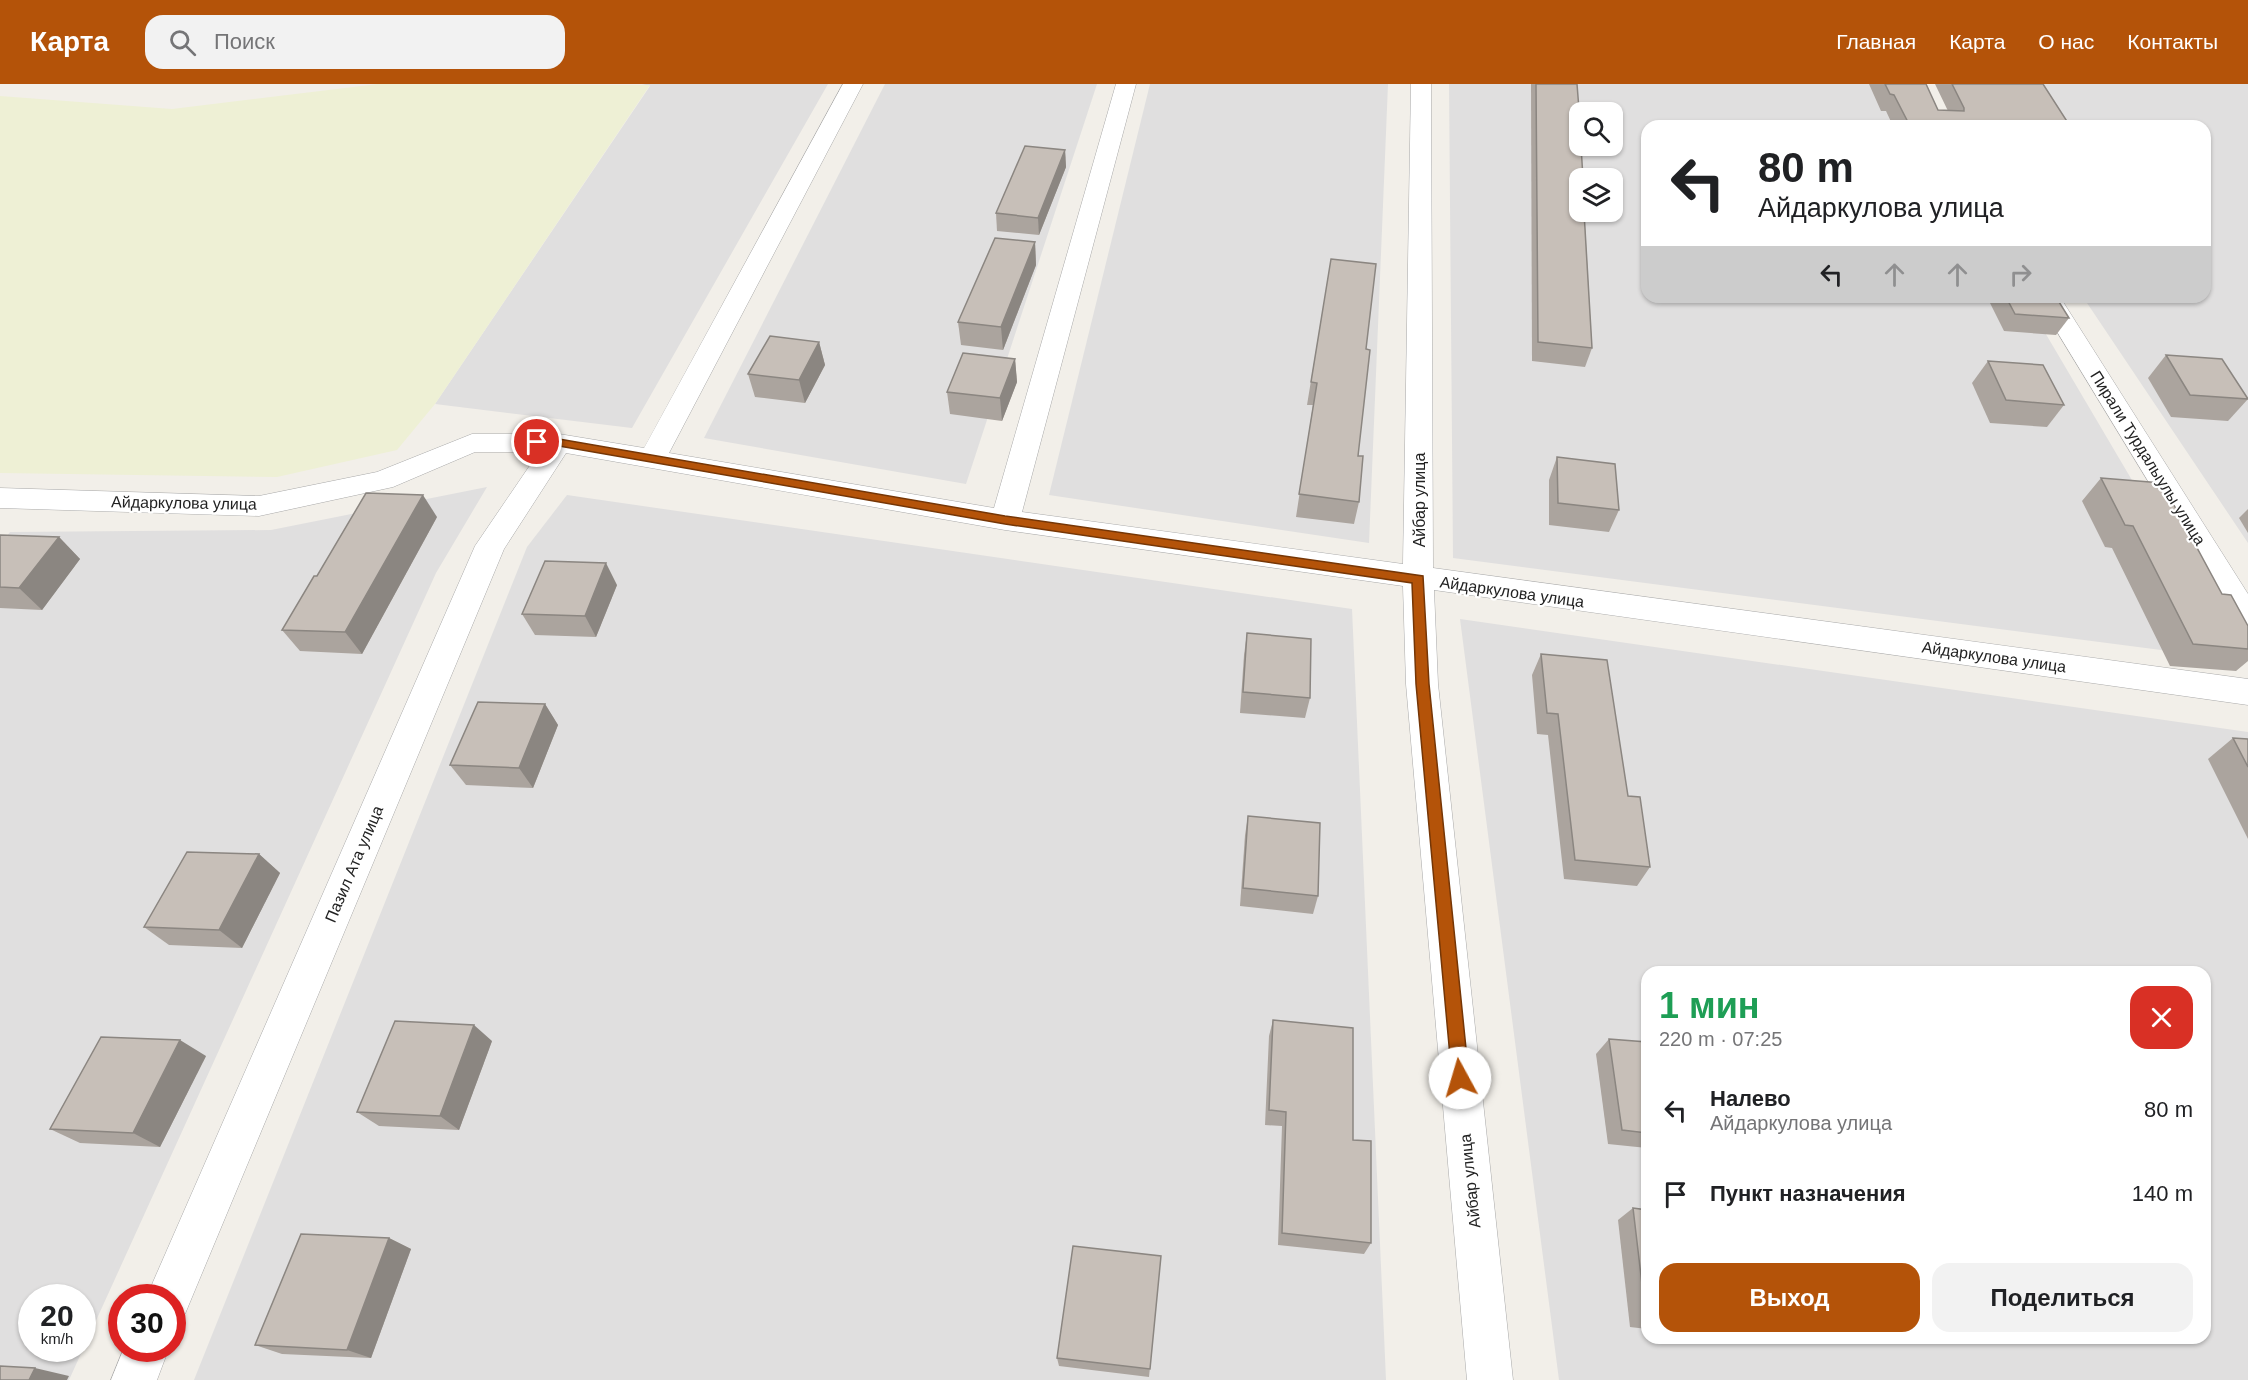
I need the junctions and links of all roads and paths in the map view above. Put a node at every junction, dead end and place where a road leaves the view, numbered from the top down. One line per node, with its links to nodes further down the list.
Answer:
1 (853, 84): 6 (street)
2 (1126, 84): 8 (street)
3 (1421, 84): 9 (street, Айбар улица)
4 (2052, 303): 10 (street, Пирали Турдалыулы улица)
5 (559, 442): 6 (street, Айдаркулова улица); 7 (street, Айдаркулова улица); 12 (street, Пазил Ата улица)
6 (652, 459): 8 (street, Айдаркулова улица)
7 (0, 498)
8 (1005, 520): 9 (street, Айдаркулова улица)
9 (1418, 579): 11 (street, Айдаркулова улица); 15 (street, Айбар улица)
10 (2248, 619)
11 (2248, 692)
12 (175, 1284)
13 (141, 1362): 14 (street)
14 (134, 1380)
15 (1490, 1380)

